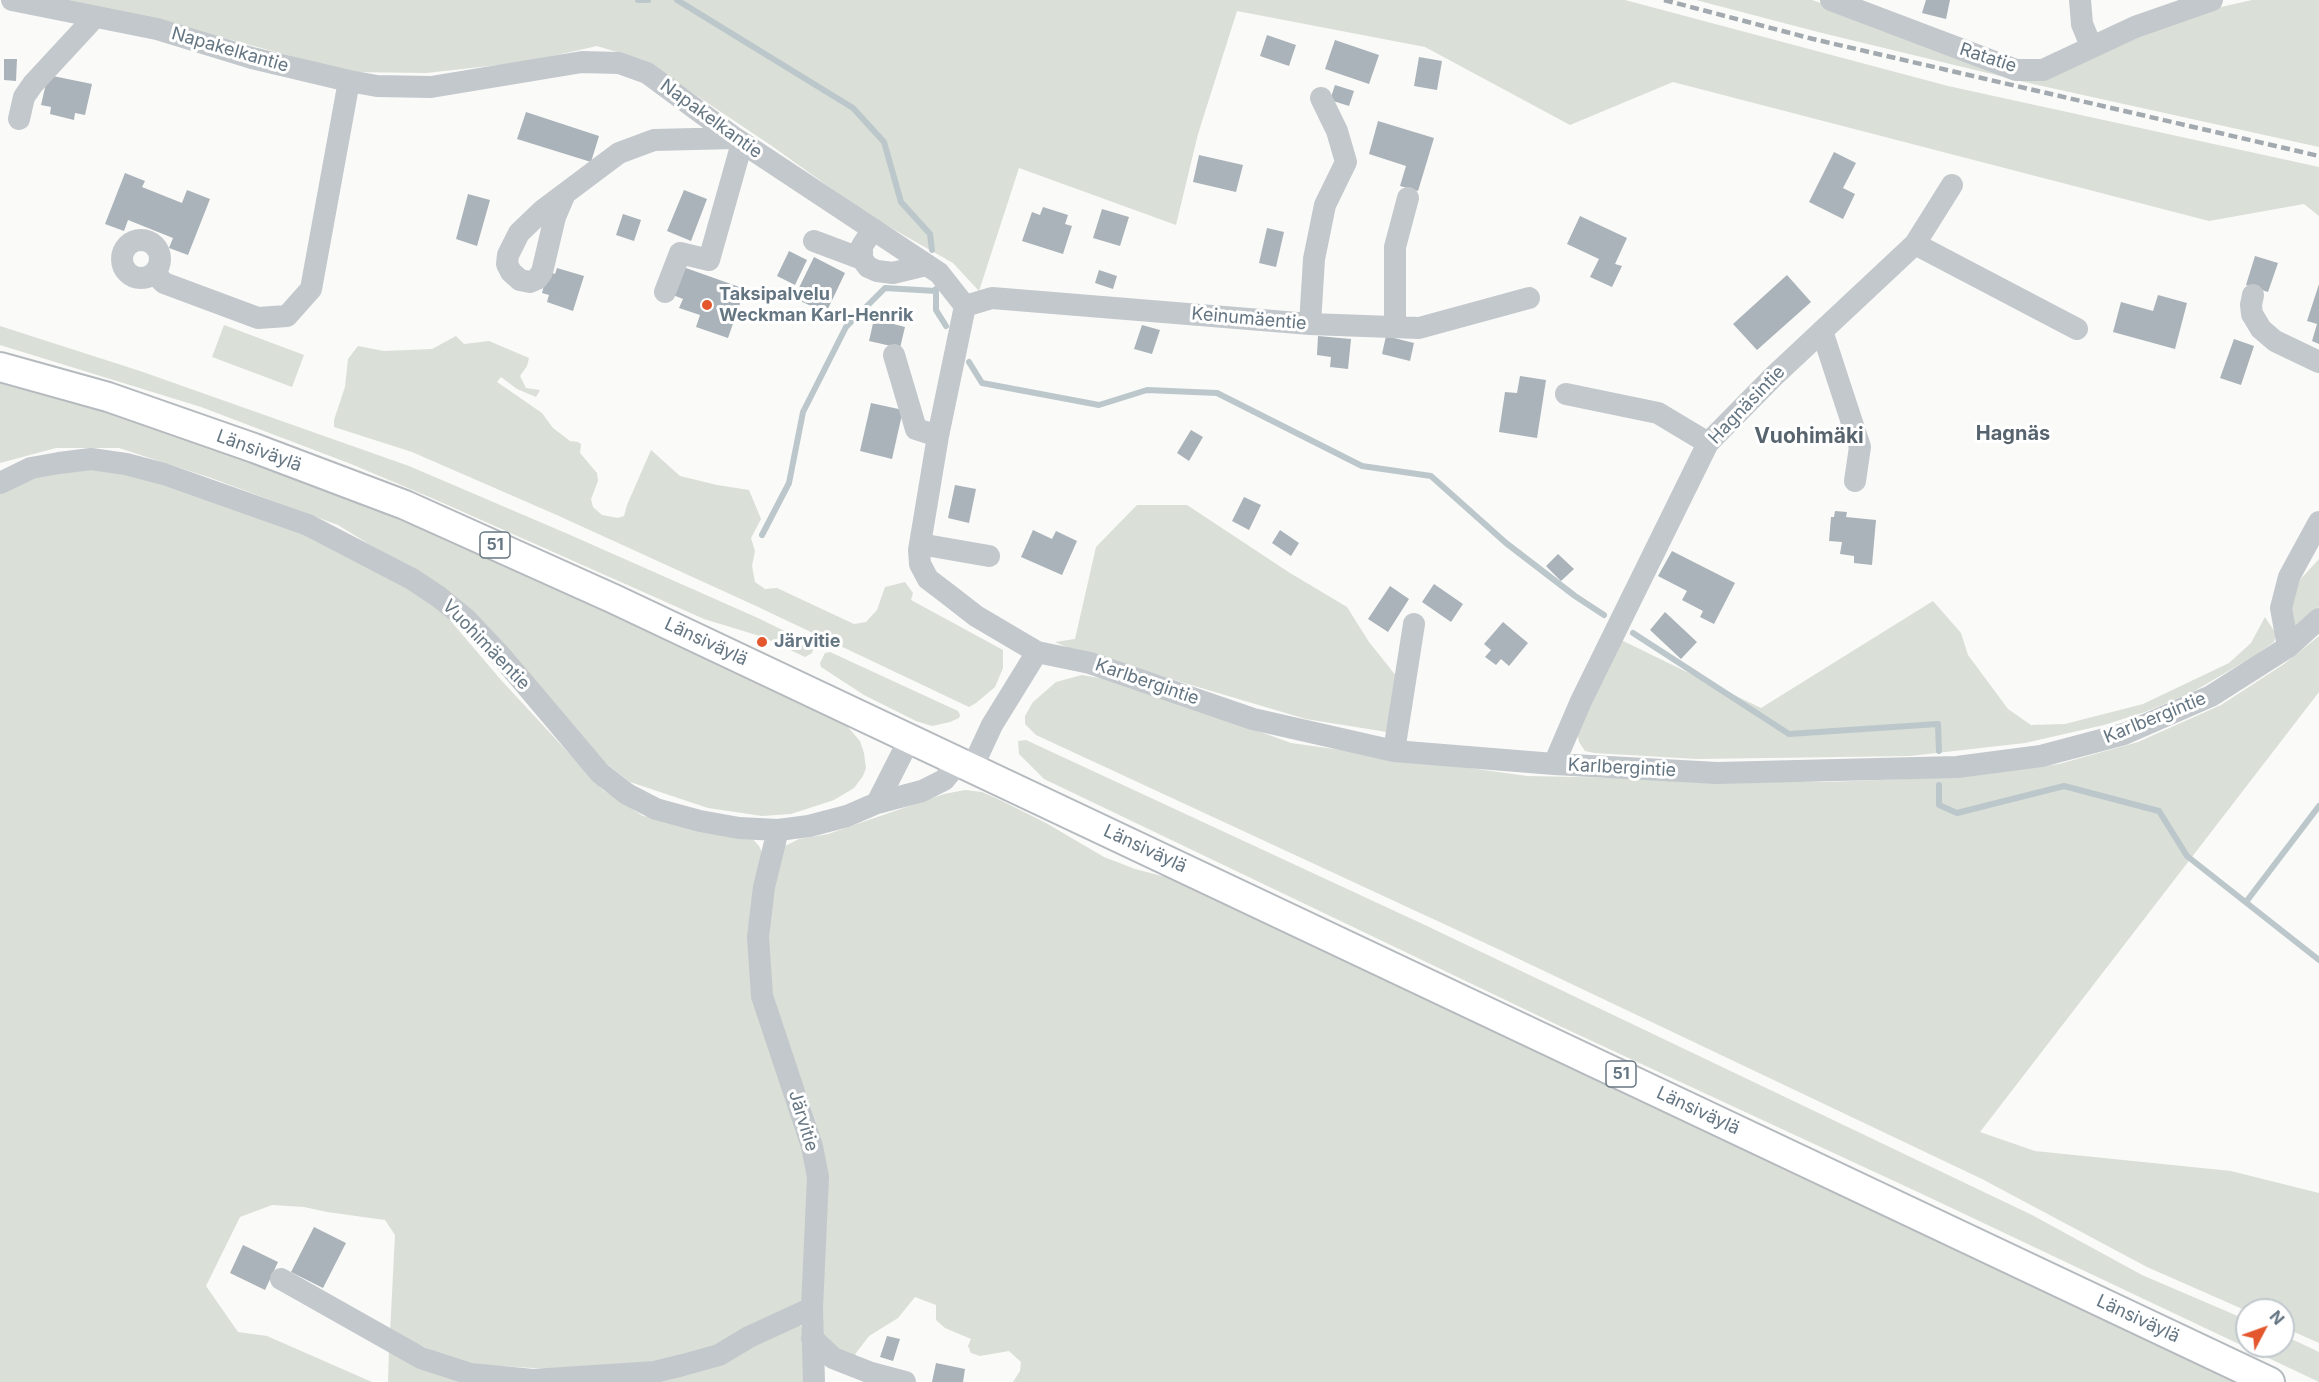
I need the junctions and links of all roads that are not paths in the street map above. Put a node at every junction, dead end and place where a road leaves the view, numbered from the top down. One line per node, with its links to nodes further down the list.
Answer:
1 (12, 0): 5 (street, Napakelkantie)
2 (2080, 0): 6 (street)
3 (2212, 0): 6 (street, Ratatie)
4 (1835, 1): 6 (street, Ratatie)
5 (95, 17): 7 (street, Napakelkantie); 9 (street)
6 (2091, 46)
7 (349, 81): 10 (street, Napakelkantie); 19 (street)
8 (1321, 98): 24 (street)
9 (20, 119)
10 (739, 140): 12 (street); 14 (street, Napakelkantie); 20 (street)
11 (1952, 185): 16 (street, Hagnäsintie)
12 (564, 196)
13 (1407, 198): 25 (street)
14 (873, 229): 17 (street); 18 (street, Napakelkantie)
15 (814, 242): 17 (street)
16 (1915, 244): 26 (street); 27 (street, Hagnäsintie)
17 (862, 259): 18 (street)
18 (926, 265): 23 (street, Napakelkantie)
19 (154, 273)
20 (665, 292)
21 (2253, 295): 29 (street)
22 (1529, 298): 25 (street, Keinumäentie)
23 (965, 306): 24 (street, Keinumäentie); 32 (street)
24 (1310, 324): 25 (street, Keinumäentie)
25 (1395, 327)
26 (2077, 329)
27 (1822, 331): 33 (street, Hagnäsintie); 34 (street)
28 (894, 355): 32 (street)
29 (2319, 362)
30 (0, 367): 43 (main road, Länsiväylä / 51)
31 (1566, 394): 33 (street)
32 (938, 436): 37 (street)
33 (1708, 443): 45 (street, Hagnäsintie)
34 (1855, 481)
35 (0, 483): 48 (street, Vuohimäentie)
36 (2319, 522): 41 (street)
37 (920, 544): 38 (street); 42 (street)
38 (989, 556)
39 (2319, 619): 41 (street, Karlbergintie)
40 (1414, 624): 44 (street)
41 (2288, 647): 45 (street, Karlbergintie)
42 (1037, 652): 44 (street, Karlbergintie); 46 (street)
43 (910, 738): 46 (main road, Länsiväylä / 51); 47 (street)
44 (1394, 751): 45 (street, Karlbergintie)
45 (1554, 764)
46 (966, 765): 47 (street, Vuohimäentie); 54 (main road, Länsiväylä / 51)
47 (878, 803): 48 (street, Vuohimäentie)
48 (778, 830): 50 (street, Järvitie)
49 (281, 1279): 50 (street)
50 (812, 1308): 51 (street, Järvitie)
51 (812, 1338): 52 (street, Järvitie); 53 (street)
52 (814, 1382)
53 (905, 1382)
54 (2270, 1382)

